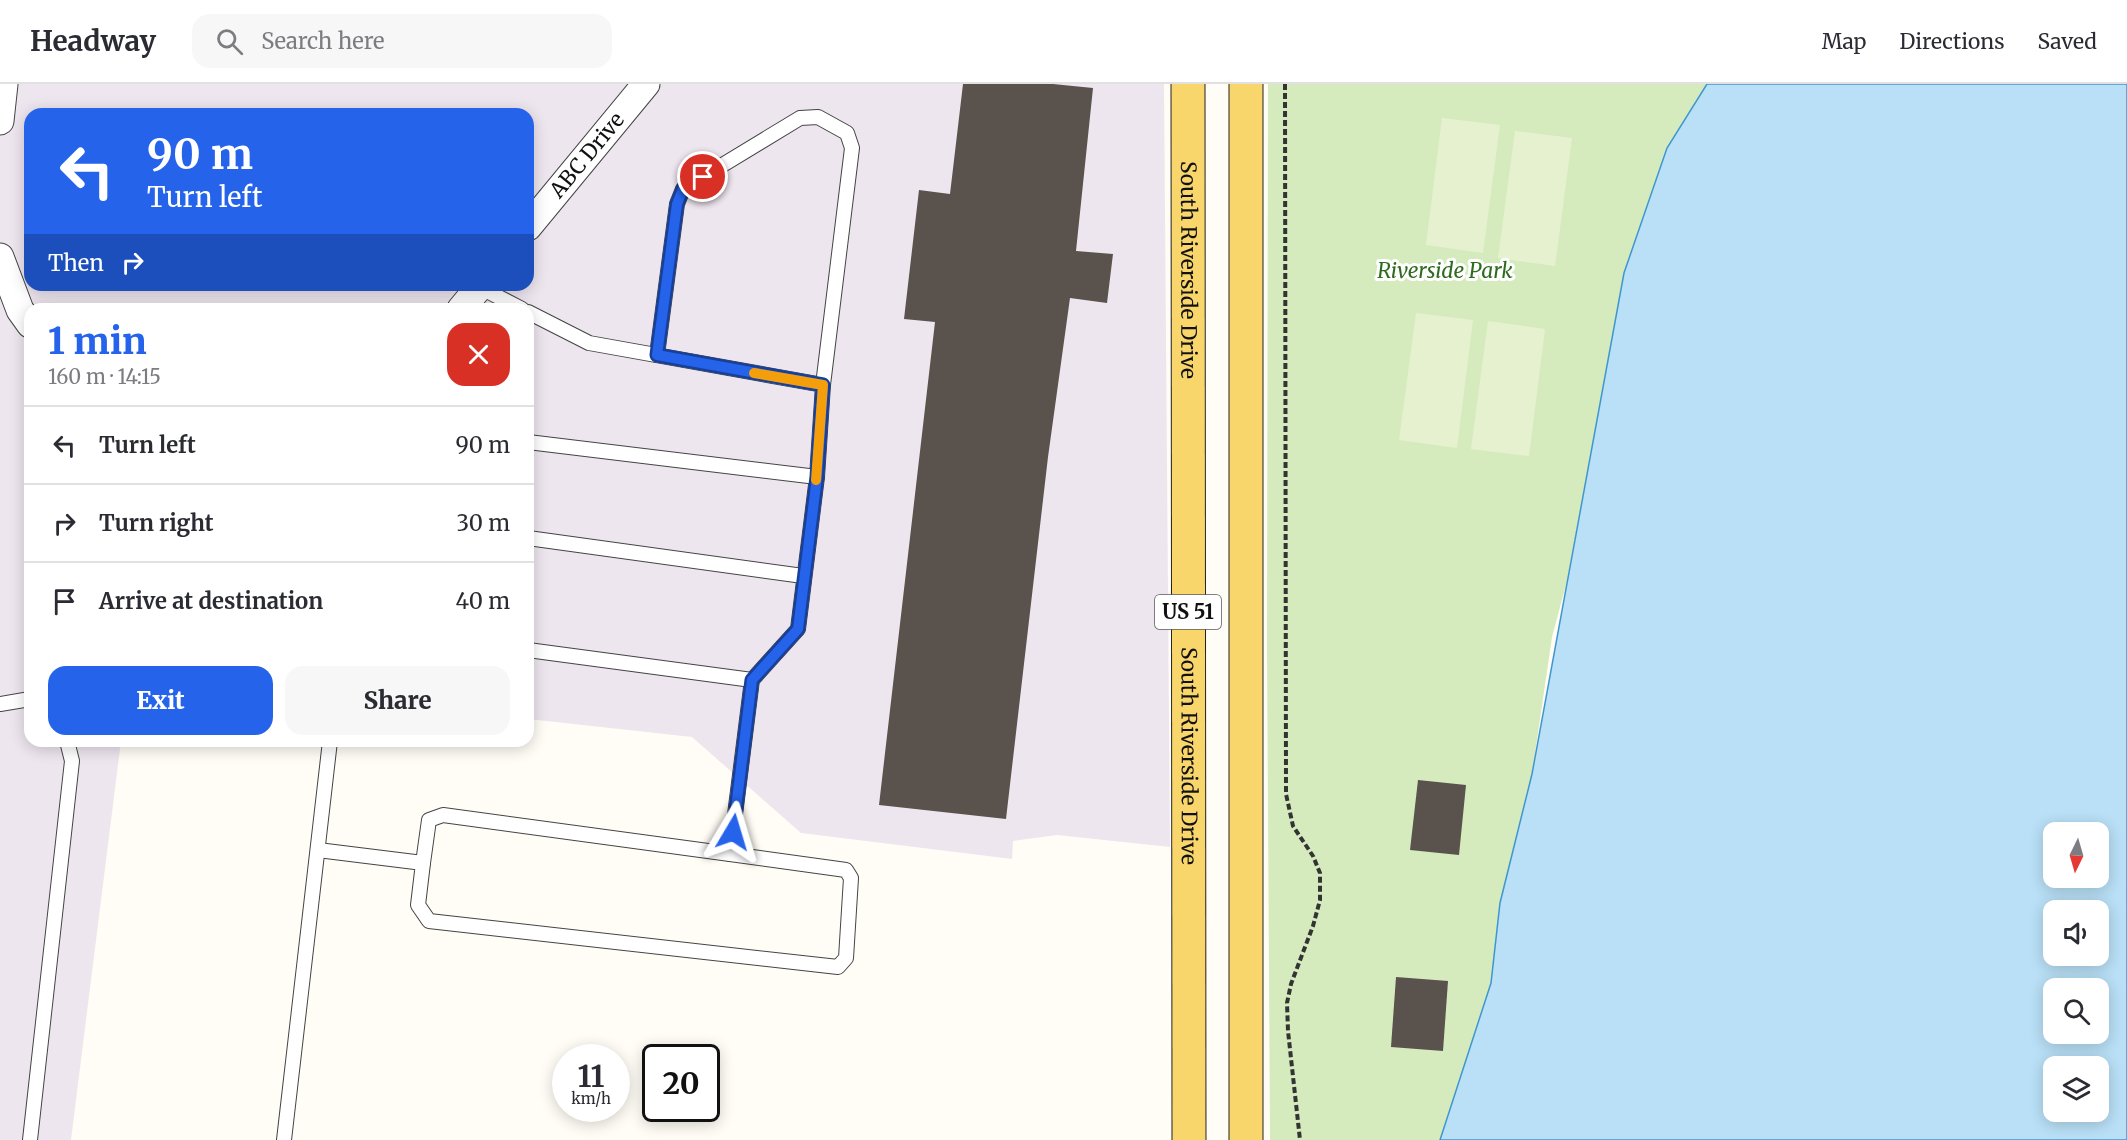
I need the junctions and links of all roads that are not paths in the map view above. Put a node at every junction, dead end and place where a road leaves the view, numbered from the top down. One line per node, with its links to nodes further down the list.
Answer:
1 (4, 84): 5 (street)
2 (646, 84): 6 (street, ABC Drive)
3 (1188, 84): 31 (main road, South Riverside Drive / US 51)
4 (1246, 84): 32 (main road, US 51)
5 (0, 121)
6 (534, 220)
7 (0, 257): 13 (street)
8 (476, 291): 10 (street)
9 (489, 291): 11 (lane)
10 (466, 303)
11 (511, 303)
12 (534, 315): 14 (lane)
13 (24, 316)
14 (657, 355): 15 (lane); 15 (lane)
15 (823, 385): 17 (lane)
16 (534, 443): 17 (lane)
17 (817, 477): 19 (lane)
18 (534, 539): 19 (lane)
19 (803, 576): 21 (lane)
20 (534, 651): 21 (lane)
21 (752, 680): 27 (lane)
22 (24, 700): 23 (lane)
23 (0, 704)
24 (68, 747): 29 (lane)
25 (329, 747): 26 (lane)
26 (318, 850): 28 (lane); 30 (lane)
27 (730, 854): 28 (lane); 28 (lane)
28 (423, 863)
29 (30, 1140)
30 (284, 1140)
31 (1189, 1140)
32 (1246, 1140)

